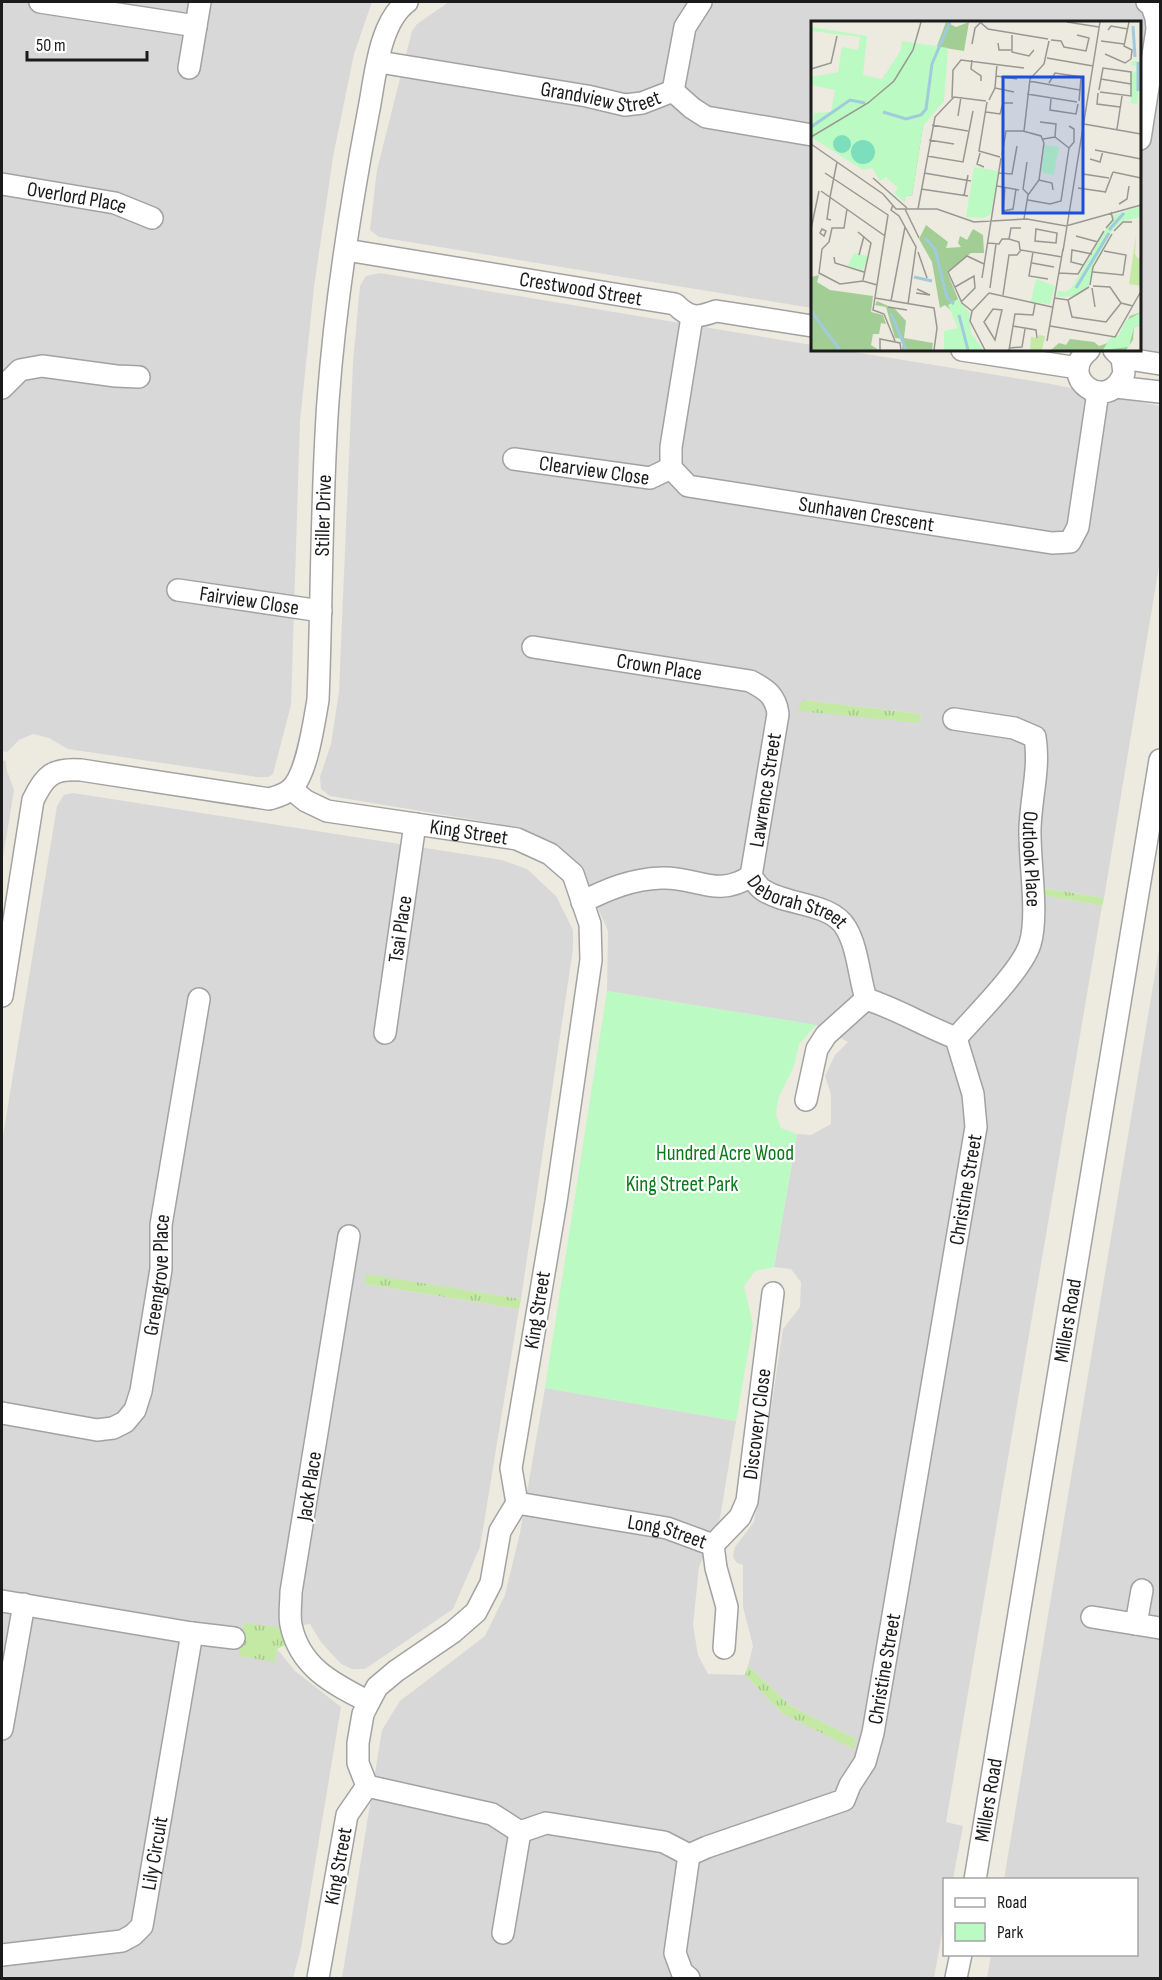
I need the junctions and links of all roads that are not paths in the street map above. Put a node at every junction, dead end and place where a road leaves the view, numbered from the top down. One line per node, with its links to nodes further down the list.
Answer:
1 (40, 2): 6 (street)
2 (200, 2): 6 (street)
3 (407, 2): 7 (street, Stiller Drive)
4 (701, 2): 9 (street)
5 (1147, 2): 10 (street)
6 (196, 26): 8 (street)
7 (378, 62): 9 (street, Grandview Street); 14 (street, Stiller Drive)
8 (189, 68)
9 (673, 91): 11 (street, Grandview Street)
10 (1141, 133)
11 (811, 135)
12 (2, 184): 13 (street, Overlord Place)
13 (152, 218)
14 (346, 250): 15 (street, Crestwood Street); 29 (street, Stiller Drive)
15 (692, 317): 16 (street); 27 (street)
16 (811, 326)
17 (968, 351): 21 (street)
18 (1088, 351): 21 (street)
19 (1118, 354): 20 (street); 24 (street)
20 (1161, 364)
21 (1078, 368): 24 (street)
22 (139, 377): 23 (street)
23 (2, 388)
24 (1107, 390): 25 (street); 27 (street, Sunhaven Crescent)
25 (1161, 392)
26 (514, 459): 27 (street, Clearview Close)
27 (671, 468)
28 (178, 590): 29 (street, Fairview Close)
29 (321, 611): 34 (street, Stiller Drive)
30 (533, 647): 31 (street, Crown Place)
31 (776, 703): 36 (street, Lawrence Street)
32 (954, 719): 42 (street, Outlook Place)
33 (1161, 760): 63 (street, Millers Road)
34 (291, 789): 35 (street, King Street); 38 (street)
35 (415, 824): 37 (street, King Street); 41 (street, Tsai Place)
36 (751, 876): 37 (street, Deborah Street); 40 (street, Deborah Street)
37 (582, 902): 47 (street, King Street)
38 (2, 996)
39 (199, 999): 46 (street, Greengrove Place)
40 (866, 999): 42 (street); 43 (street)
41 (385, 1033)
42 (956, 1038): 62 (street, Christine Street)
43 (806, 1100)
44 (349, 1236): 58 (street, Jack Place)
45 (773, 1293): 48 (street, Discovery Close)
46 (2, 1413)
47 (517, 1503): 48 (street, Long Street); 58 (street)
48 (713, 1545): 57 (street, Long Street)
49 (1142, 1590): 53 (street)
50 (2, 1601): 51 (street)
51 (24, 1604): 55 (street); 59 (street)
52 (1092, 1617): 53 (street)
53 (1136, 1624): 54 (street)
54 (1161, 1628)
55 (192, 1634): 56 (street); 65 (street, Lily Circuit)
56 (234, 1638)
57 (724, 1648)
58 (369, 1702): 60 (street)
59 (2, 1728)
60 (367, 1786): 61 (street); 68 (street, King Street)
61 (520, 1832): 62 (street); 64 (street)
62 (689, 1855): 69 (street)
63 (975, 1878)
64 (503, 1933)
65 (2, 1955)
66 (962, 1956): 70 (street)
67 (962, 1956): 71 (street)
68 (318, 1978)
69 (689, 1978)
70 (956, 1978)
71 (962, 1978)

